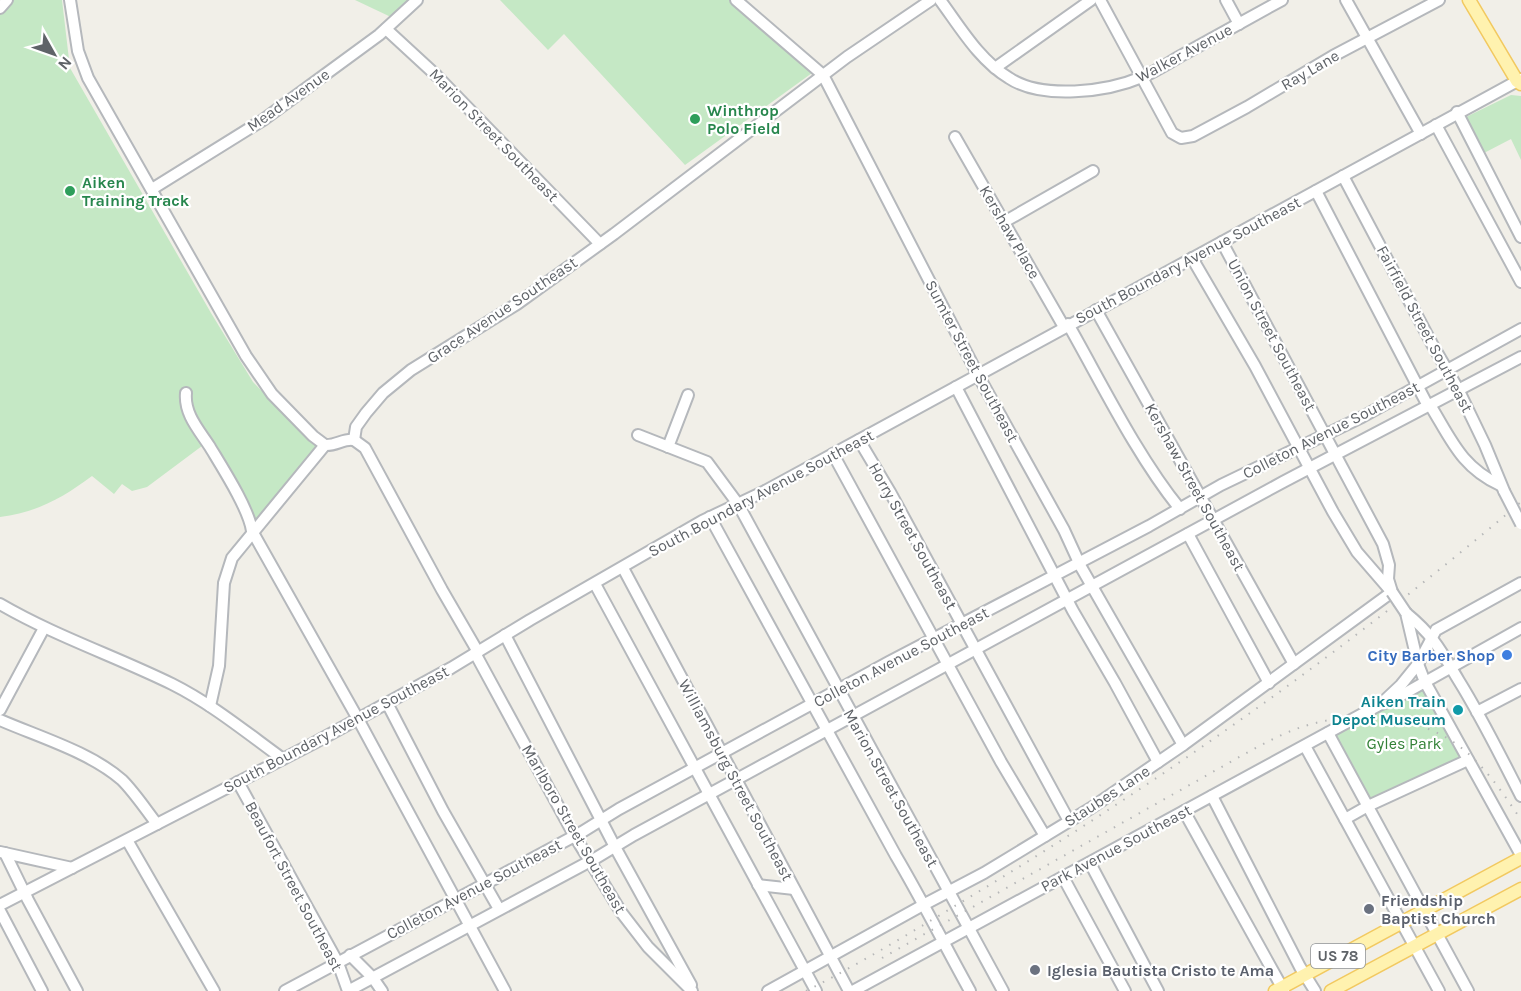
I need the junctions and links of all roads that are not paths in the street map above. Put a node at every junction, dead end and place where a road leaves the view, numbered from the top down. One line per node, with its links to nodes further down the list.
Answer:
1 (7, 0): 14 (street)
2 (70, 0): 28 (street)
3 (417, 0): 16 (street, Mead Avenue)
4 (736, 0): 19 (street, Sumter Street Southeast)
5 (931, 0): 19 (street, Grace Avenue Southeast)
6 (940, 0): 18 (street, Walker Avenue)
7 (1091, 0): 18 (street)
8 (1100, 0): 20 (street)
9 (1226, 0): 15 (street)
10 (1281, 0): 15 (street, Walker Avenue)
11 (1346, 0): 17 (street)
12 (1438, 0): 17 (street, Ray Lane)
13 (1469, 0): 21 (main road)
14 (0, 8)
15 (1239, 24): 20 (street, Walker Avenue)
16 (386, 29): 28 (street, Mead Avenue); 33 (street, Marion Street Southeast)
17 (1368, 39): 20 (street, Ray Lane); 24 (street)
18 (995, 68): 20 (street, Walker Avenue)
19 (823, 75): 33 (street, Grace Avenue Southeast); 41 (street, Sumter Street Southeast)
20 (1141, 78)
21 (1520, 81): 22 (street, South Boundary Avenue Southeast)
22 (1457, 112): 23 (street, South Boundary Avenue Southeast); 31 (street)
23 (1437, 125): 24 (street, South Boundary Avenue Southeast); 35 (street)
24 (1421, 134): 27 (street, South Boundary Avenue Southeast)
25 (955, 137): 30 (street, Kershaw Place)
26 (1093, 171): 30 (street)
27 (1343, 176): 29 (street, South Boundary Avenue Southeast); 40 (street, Fairfield Street Southeast)
28 (152, 189): 52 (street)
29 (1317, 191): 32 (street, South Boundary Avenue Southeast); 42 (street, Fairfield Street Southeast)
30 (1004, 222): 37 (street, Kershaw Place)
31 (1521, 237)
32 (1222, 242): 34 (street, South Boundary Avenue Southeast); 48 (street, Union Street Southeast)
33 (600, 244): 50 (street, Grace Avenue Southeast)
34 (1192, 258): 36 (street, South Boundary Avenue Southeast); 54 (street, Union Street Southeast)
35 (1521, 282)
36 (1096, 310): 37 (street, South Boundary Avenue Southeast); 59 (street, Kershaw Street Southeast)
37 (1066, 326): 41 (street, South Boundary Avenue Southeast); 61 (street, Kershaw Street Southeast)
38 (1521, 329): 40 (street, Colleton Avenue Southeast)
39 (1521, 357): 44 (street, Colleton Avenue Southeast)
40 (1447, 370): 42 (street, Colleton Avenue Southeast); 44 (street, Fairfield Street Southeast)
41 (978, 375): 43 (street, South Boundary Avenue Southeast); 67 (street, Sumter Street Southeast)
42 (1418, 386): 47 (street, Fairfield Street Southeast); 48 (street, Colleton Avenue Southeast)
43 (956, 387): 51 (street, South Boundary Avenue Southeast); 69 (street, Sumter Street Southeast)
44 (1458, 389): 47 (street, Colleton Avenue Southeast); 58 (street, Fairfield Street Southeast)
45 (186, 393): 65 (street)
46 (688, 395): 53 (street)
47 (1429, 406): 56 (street, Colleton Avenue Southeast); 58 (street, Fairfield Street Southeast)
48 (1324, 434): 54 (street, Colleton Avenue Southeast); 56 (street, Union Street Southeast)
49 (638, 435): 53 (street, Marion Street Southeast)
50 (354, 440): 52 (street); 84 (street, Marlboro Street Southeast)
51 (859, 440): 55 (street, South Boundary Avenue Southeast); 77 (street, Horry Street Southeast)
52 (325, 444): 65 (street)
53 (668, 447): 60 (street, Marion Street Southeast)
54 (1297, 448): 57 (street, Union Street Southeast); 59 (street, Colleton Avenue Southeast)
55 (833, 454): 60 (street, South Boundary Avenue Southeast); 82 (street, Horry Street Southeast)
56 (1336, 455): 57 (street, Colleton Avenue Southeast); 73 (street, Union Street Southeast)
57 (1309, 469): 63 (street, Colleton Avenue Southeast); 73 (street, Union Street Southeast)
58 (1502, 488): 64 (street, Fairfield Street Southeast, bridge)
59 (1200, 497): 61 (street, Colleton Avenue Southeast); 63 (street, Kershaw Street Southeast)
60 (738, 504): 62 (street, South Boundary Avenue Southeast); 92 (street, Marion Street Southeast)
61 (1180, 509): 67 (street, Colleton Avenue Southeast)
62 (710, 517): 68 (street, South Boundary Avenue Southeast); 94 (street, Marion Street Southeast)
63 (1212, 520): 66 (street, Colleton Avenue Southeast); 85 (street, Kershaw Street Southeast)
64 (1521, 524)
65 (252, 531): 96 (street); 100 (street)
66 (1188, 534): 72 (street, Colleton Avenue Southeast); 90 (street, Kershaw Street Southeast)
67 (1079, 562): 69 (street, Colleton Avenue Southeast); 72 (street, Sumter Street Southeast)
68 (623, 568): 71 (street, South Boundary Avenue Southeast); 106 (street, Williamsburg Street Southeast)
69 (1054, 574): 74 (street, Sumter Street Southeast); 77 (street, Colleton Avenue Southeast)
70 (1521, 583): 81 (street, Park Avenue Southeast)
71 (595, 584): 80 (street, South Boundary Avenue Southeast); 110 (street, Williamsburg Street Southeast)
72 (1092, 587): 74 (street, Colleton Avenue Southeast); 104 (street, Sumter Street Southeast)
73 (1392, 592): 76 (street, Union Street Southeast, bridge); 85 (street, Staubes Lane)
74 (1067, 599): 83 (street, Colleton Avenue Southeast); 109 (street, Sumter Street Southeast)
75 (0, 604): 79 (street)
76 (1406, 613): 81 (street, Union Street Southeast); 86 (street, Union Street Southeast)
77 (961, 625): 82 (street, Colleton Avenue Southeast); 83 (street, Horry Street Southeast)
78 (1521, 627): 88 (street, Park Avenue Southeast)
79 (44, 628): 96 (street); 97 (street)
80 (505, 635): 84 (street, South Boundary Avenue Southeast); 119 (street, Marlboro Street Southeast)
81 (1432, 637): 86 (street, Park Avenue Southeast); 88 (street, Union Street Southeast)
82 (934, 639): 87 (street, Horry Street Southeast); 92 (street, Colleton Avenue Southeast)
83 (976, 650): 87 (street, Colleton Avenue Southeast); 120 (street, Horry Street Southeast)
84 (476, 652): 93 (street, South Boundary Avenue Southeast); 122 (street, Marlboro Street Southeast)
85 (1294, 664): 90 (street, Staubes Lane)
86 (1418, 664): 89 (street, Union Street Southeast); 95 (street, Park Avenue Southeast)
87 (948, 665): 99 (street, Colleton Avenue Southeast); 123 (street)
88 (1451, 667): 89 (street, Park Avenue Southeast); 98 (street, Union Street Southeast)
89 (1425, 682): 95 (street, Park Avenue Southeast); 108 (street, Union Street Southeast)
90 (1269, 683): 104 (street, Staubes Lane)
91 (1521, 689): 98 (street)
92 (838, 690): 94 (street, Colleton Avenue Southeast); 99 (street, Marion Street Southeast)
93 (387, 703): 100 (street, South Boundary Avenue Southeast); 132 (street)
94 (813, 703): 102 (street, Marion Street Southeast); 106 (street, Colleton Avenue Southeast)
95 (1379, 705): 103 (street, Park Avenue Southeast)
96 (210, 706): 107 (street)
97 (0, 710)
98 (1477, 712): 115 (street, Union Street Southeast)
99 (853, 716): 102 (street, Colleton Avenue Southeast); 137 (street, Marion Street Southeast)
100 (358, 719): 107 (street, South Boundary Avenue Southeast); 138 (street)
101 (0, 720): 121 (street)
102 (828, 730): 111 (street, Colleton Avenue Southeast); 139 (street, Marion Street Southeast)
103 (1328, 733): 105 (street, Park Avenue Southeast); 116 (street)
104 (1183, 745): 109 (street, Staubes Lane)
105 (1305, 746): 114 (street, Park Avenue Southeast); 118 (street)
106 (724, 754): 110 (street, Colleton Avenue Southeast); 111 (street, Williamsburg Street Southeast)
107 (283, 759): 112 (street, South Boundary Avenue Southeast)
108 (1468, 760): 116 (street); 127 (street, Union Street Southeast)
109 (1158, 762): 120 (street, Staubes Lane)
110 (694, 769): 113 (street, Williamsburg Street Southeast); 119 (street, Colleton Avenue Southeast)
111 (738, 780): 113 (street, Colleton Avenue Southeast); 135 (street, Williamsburg Street Southeast)
112 (238, 782): 121 (street, South Boundary Avenue Southeast); 152 (street, Beaufort Street Southeast)
113 (709, 796): 125 (street, Colleton Avenue Southeast); 133 (street, Williamsburg Street Southeast)
114 (1212, 796): 117 (street, Park Avenue Southeast); 154 (street)
115 (1521, 796)
116 (1368, 806): 118 (street); 143 (street)
117 (1184, 811): 129 (street, Park Avenue Southeast); 156 (street)
118 (1345, 819): 144 (street)
119 (601, 820): 122 (street, Colleton Avenue Southeast); 125 (street, Marlboro Street Southeast)
120 (1069, 821): 123 (street, Staubes Lane)
121 (157, 824): 124 (street, South Boundary Avenue Southeast)
122 (574, 835): 128 (street, Marlboro Street Southeast); 132 (street, Colleton Avenue Southeast)
123 (1045, 836): 137 (street, Staubes Lane)
124 (127, 840): 130 (street, South Boundary Avenue Southeast); 159 (street)
125 (615, 847): 128 (street, Colleton Avenue Southeast); 164 (street, Marlboro Street Southeast)
126 (3, 853): 130 (street); 136 (street)
127 (1521, 856): 143 (main road, US 78)
128 (590, 861): 141 (street, Colleton Avenue Southeast); 164 (street, Marlboro Street Southeast)
129 (1090, 862): 131 (street, Park Avenue Southeast); 171 (street)
130 (72, 868): 136 (street, South Boundary Avenue Southeast)
131 (1063, 877): 146 (street, Park Avenue Southeast); 170 (street)
132 (485, 883): 138 (street, Colleton Avenue Southeast); 141 (street)
133 (758, 885): 135 (street); 153 (street, Williamsburg Street Southeast)
134 (1521, 888): 147 (main road, US 78)
135 (794, 889): 151 (street, Williamsburg Street Southeast)
136 (24, 891): 140 (street, South Boundary Avenue Southeast); 158 (street)
137 (949, 892): 139 (street, Staubes Lane); 146 (street, Marion Street Southeast)
138 (455, 899): 145 (street); 150 (street, Colleton Avenue Southeast)
139 (925, 904): 148 (street, Marion Street Southeast); 151 (street, Staubes Lane)
140 (0, 905)
141 (499, 909): 145 (street, Colleton Avenue Southeast)
142 (0, 910): 157 (street)
143 (1424, 910): 144 (main road, US 78); 147 (street)
144 (1402, 922): 149 (street); 154 (main road, US 78)
145 (468, 925): 155 (street, Colleton Avenue Southeast); 163 (street)
146 (969, 928): 148 (street, Park Avenue Southeast); 169 (street, Marion Street Southeast)
147 (1436, 934): 149 (main road, US 78); 175 (street)
148 (943, 943): 167 (street, Park Avenue Southeast); 168 (street, Marion Street Southeast)
149 (1415, 946): 173 (main road, US 78); 174 (street)
150 (350, 956): 152 (street, Colleton Avenue Southeast); 155 (street, Beaufort Street Southeast)
151 (830, 957): 153 (street, Staubes Lane); 167 (street, Williamsburg Street Southeast)
152 (338, 963): 160 (street, Colleton Avenue Southeast); 161 (street, Beaufort Street Southeast)
153 (805, 972): 165 (street); 166 (street, Williamsburg Street Southeast)
154 (1305, 974): 156 (main road, US 78); 172 (street)
155 (373, 978): 161 (street, Colleton Avenue Southeast); 162 (street, Beaufort Street Southeast)
156 (1280, 990)
157 (42, 991)
158 (77, 991)
159 (214, 991)
160 (285, 991)
161 (348, 991)
162 (382, 991)
163 (505, 991)
164 (693, 991)
165 (768, 991)
166 (816, 991)
167 (851, 991)
168 (970, 991)
169 (1003, 991)
170 (1125, 991)
171 (1158, 991)
172 (1315, 991)
173 (1331, 991)
174 (1439, 991)
175 (1468, 991)

